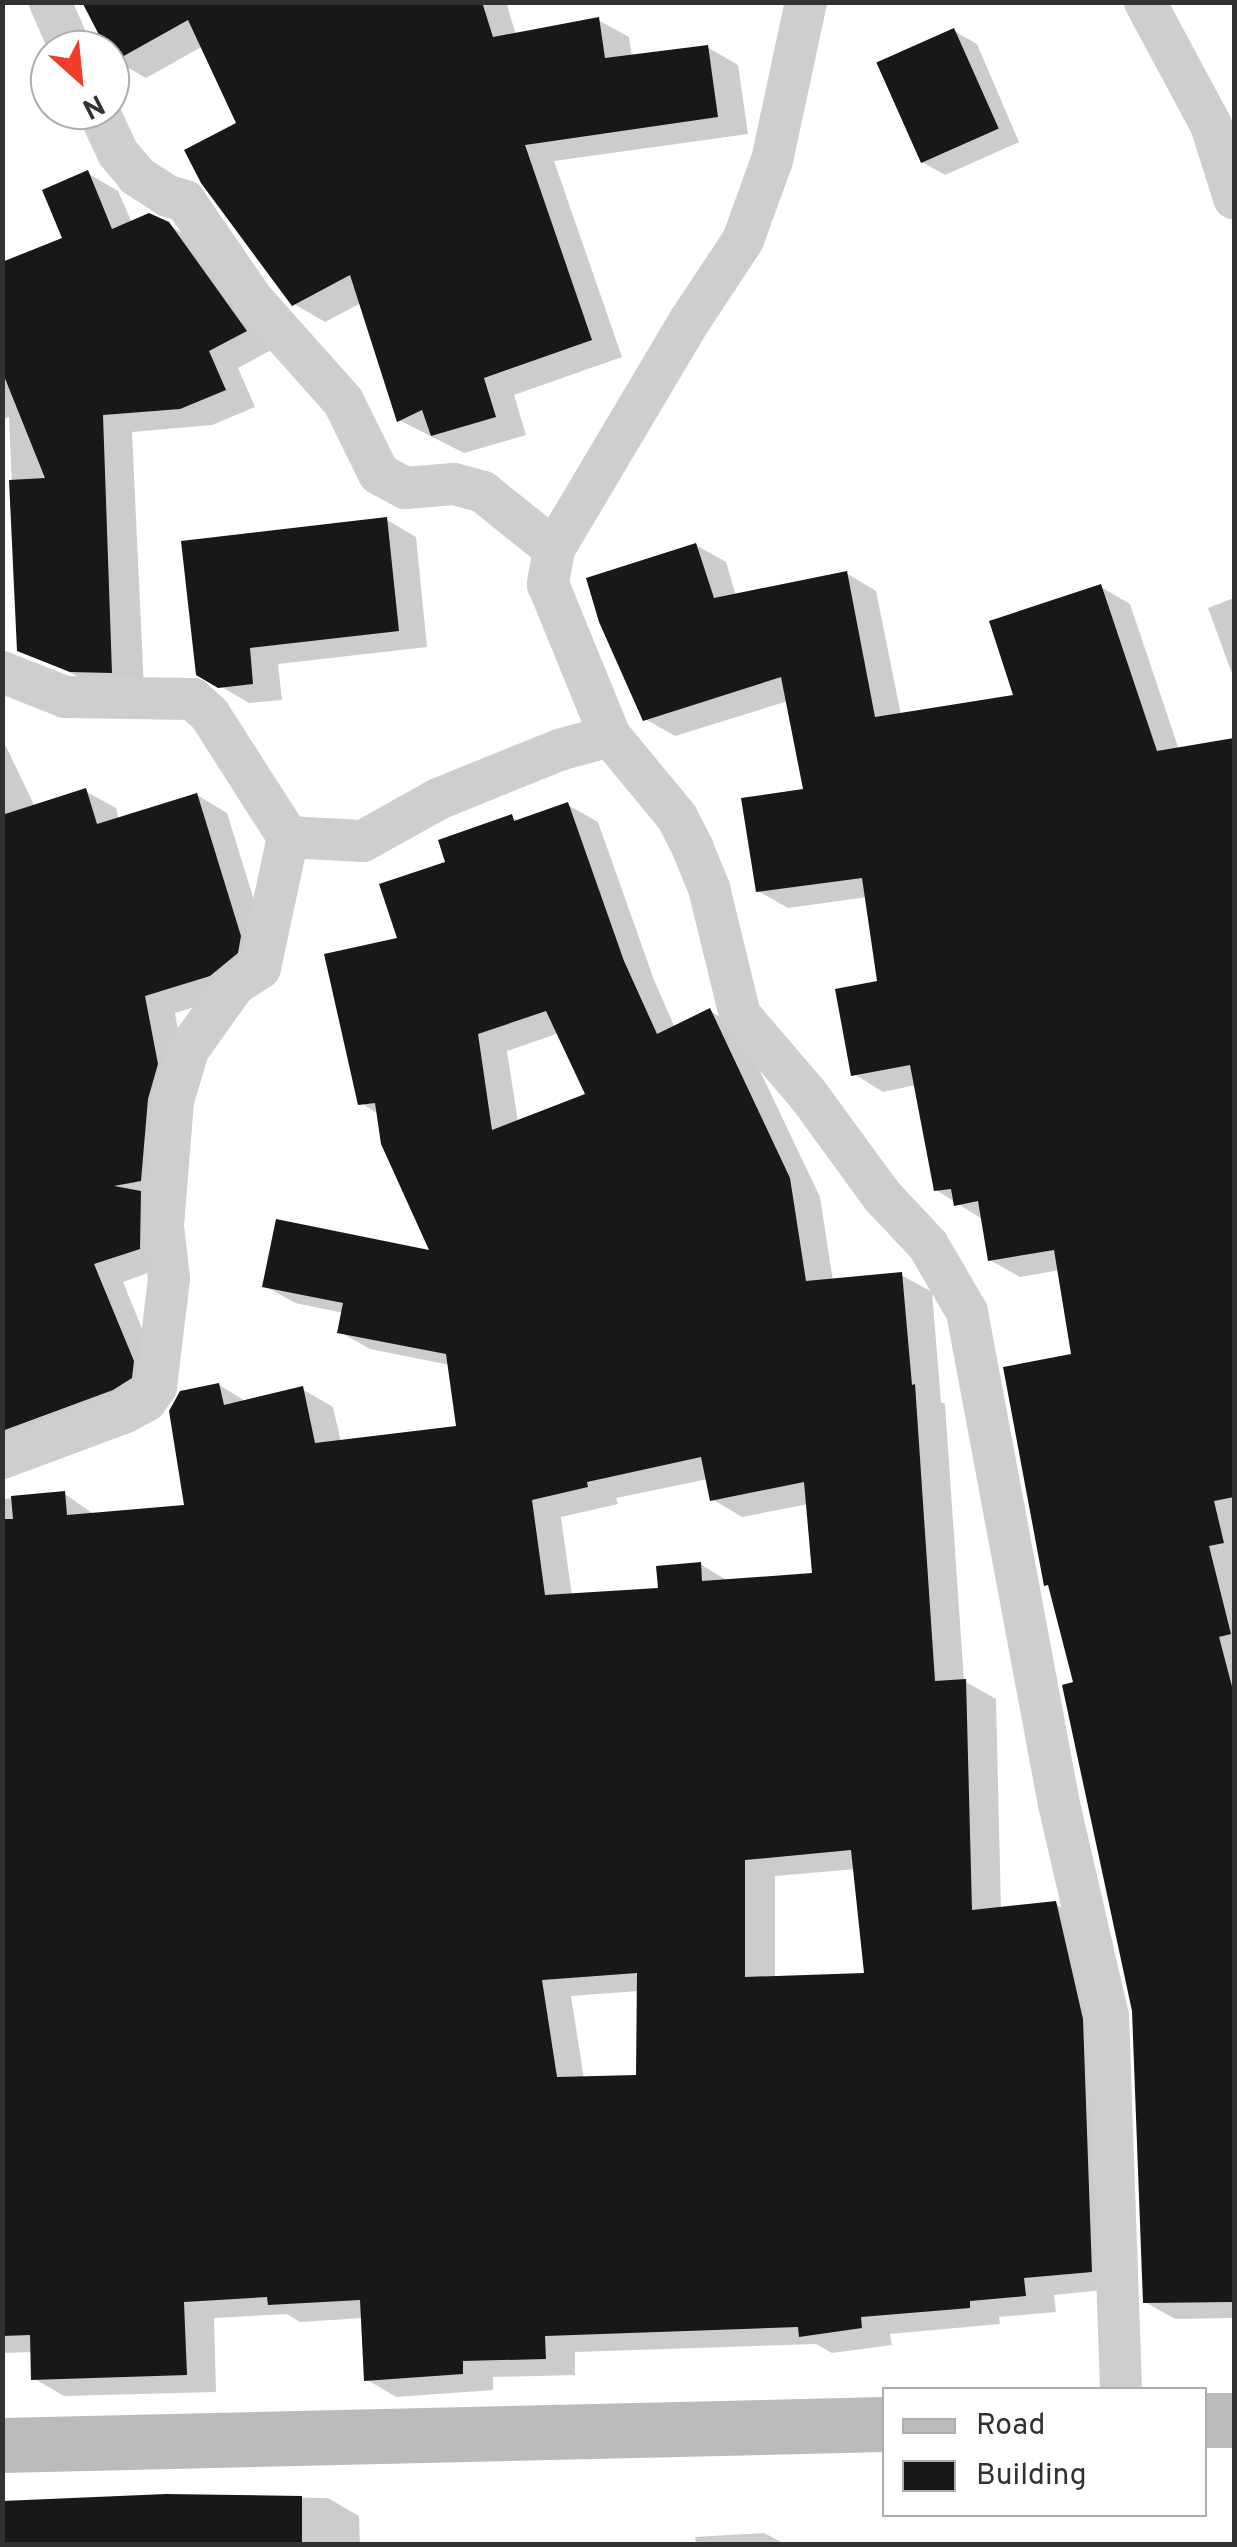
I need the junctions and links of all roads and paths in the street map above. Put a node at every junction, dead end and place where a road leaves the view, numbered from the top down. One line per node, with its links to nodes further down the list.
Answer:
1 (50, 2): 4 (street)
2 (806, 2): 7 (street)
3 (1145, 2): 6 (street)
4 (62, 30)
5 (107, 130): 7 (street)
6 (1234, 198)
7 (554, 549): 9 (street)
8 (2, 672): 10 (street)
9 (610, 736): 10 (street); 12 (street)
10 (288, 837): 11 (street)
11 (2, 1458)
12 (1121, 2387)
13 (1207, 2420): 14 (street)
14 (1234, 2420)
15 (882, 2424): 16 (street)
16 (2, 2445)

